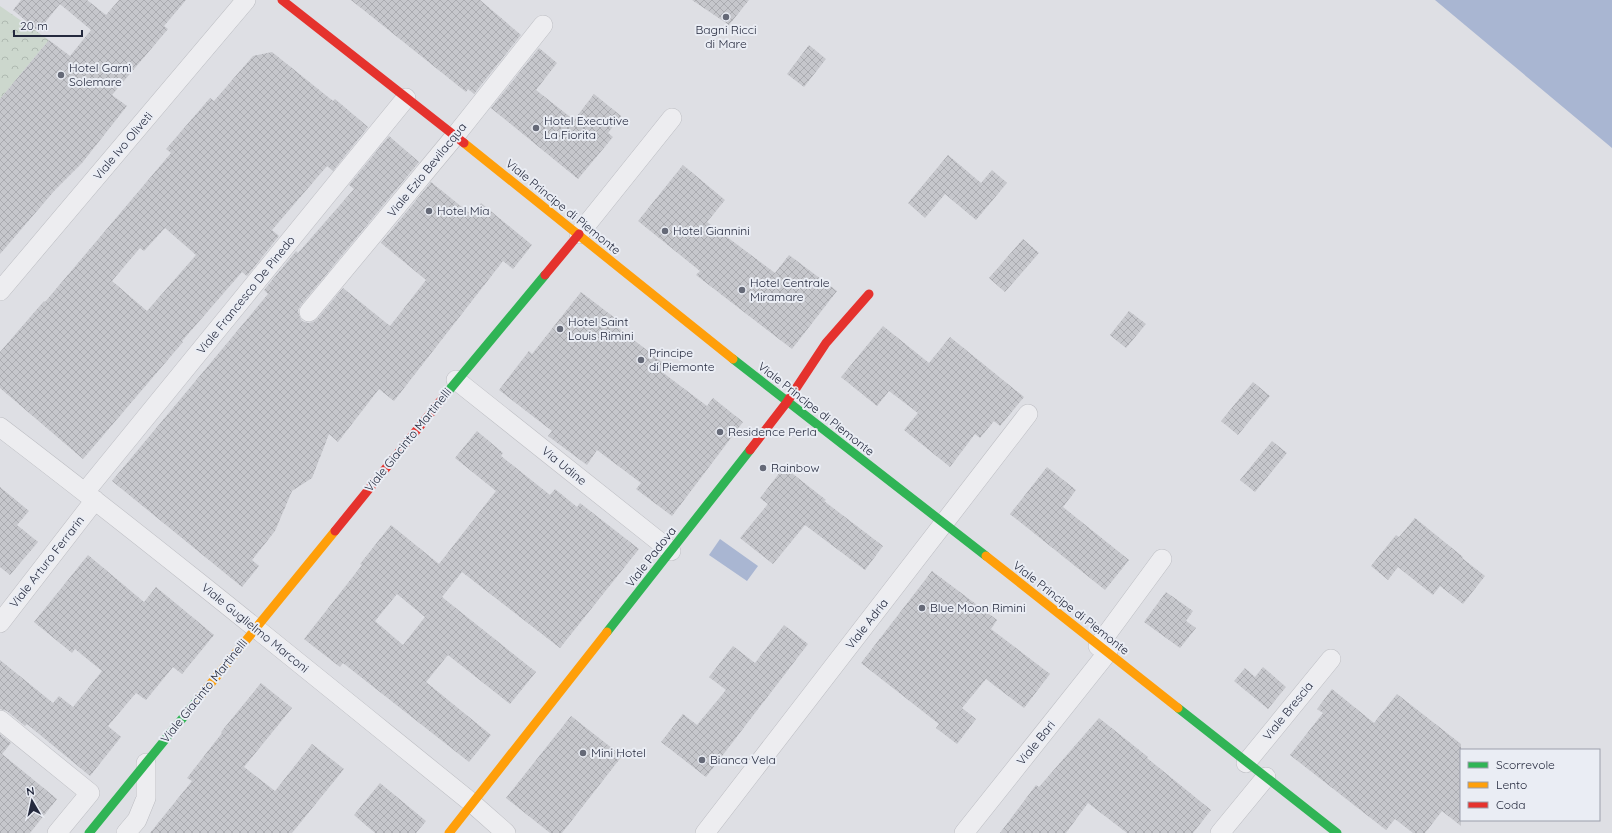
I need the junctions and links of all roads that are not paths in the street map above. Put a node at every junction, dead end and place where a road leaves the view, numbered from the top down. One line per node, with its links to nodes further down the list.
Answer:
1 (246, 0): 8 (street, Viale Ivo Oliveti)
2 (282, 0): 4 (street, Viale Principe di Piemonte)
3 (543, 25): 6 (street, Viale Ezio Bevilacqua)
4 (406, 98): 6 (street, Viale Principe di Piemonte); 15 (street, Viale Francesco De Pinedo)
5 (672, 118): 7 (street, Viale Giacinto Martinelli)
6 (455, 136): 7 (street, Viale Principe di Piemonte); 10 (street, Viale Ezio Bevilacqua)
7 (579, 234): 11 (street, Viale Giacinto Martinelli); 12 (street, Viale Principe di Piemonte)
8 (0, 291)
9 (869, 294): 12 (street, Viale Padova)
10 (309, 312)
11 (456, 380): 17 (street, Via Udine); 20 (street, Viale Giacinto Martinelli)
12 (787, 402): 16 (street, Viale Principe di Piemonte); 17 (street, Viale Padova)
13 (1028, 414): 16 (street, Viale Adria)
14 (0, 427): 15 (street, Viale Guglielmo Marconi)
15 (90, 496): 19 (street, Viale Arturo Ferrarin); 20 (street, Viale Guglielmo Marconi)
16 (944, 524): 21 (street, Viale Principe di Piemonte); 33 (street, Viale Adria)
17 (671, 552): 27 (street, Viale Padova)
18 (1162, 559): 21 (street, Viale Bari)
19 (0, 623)
20 (256, 628): 25 (street, Viale Giacinto Martinelli); 27 (street, Viale Guglielmo Marconi)
21 (1103, 649): 24 (street, Viale Principe di Piemonte); 34 (street, Viale Bari)
22 (1331, 659): 24 (street, Viale Brescia)
23 (0, 720): 28 (street)
24 (1246, 762): 26 (street, Viale Principe di Piemonte)
25 (146, 763): 29 (street, Viale Giacinto Martinelli); 30 (street)
26 (1266, 777): 35 (street); 36 (street, Viale Principe di Piemonte)
27 (472, 803): 31 (street, Viale Padova); 32 (street, Viale Guglielmo Marconi)
28 (57, 833)
29 (89, 833)
30 (126, 833)
31 (449, 833)
32 (506, 833)
33 (704, 833)
34 (964, 833)
35 (1220, 833)
36 (1337, 833)

